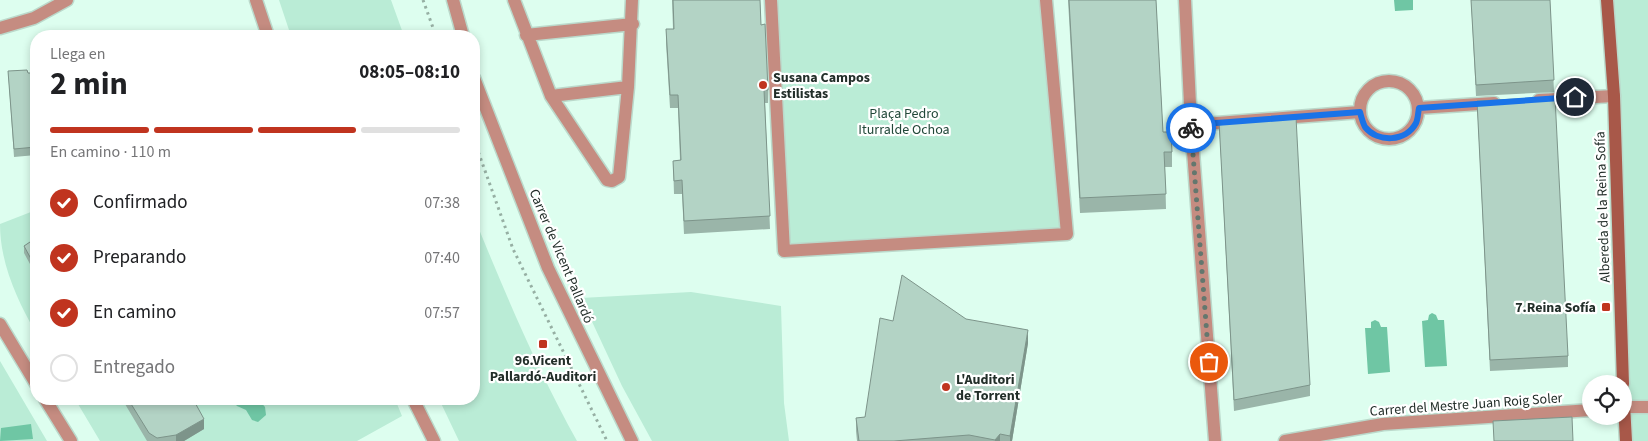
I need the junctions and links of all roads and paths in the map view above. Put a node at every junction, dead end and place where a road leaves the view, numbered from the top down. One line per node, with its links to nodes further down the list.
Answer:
1 (67, 0): 12 (street)
2 (256, 0): 13 (street)
3 (423, 0): 14 (path)
4 (453, 0): 15 (street)
5 (514, 0): 16 (street)
6 (632, 0): 11 (street)
7 (771, 0): 8 (street)
8 (1046, 0)
9 (1185, 0): 25 (street)
10 (1607, 0): 20 (street, Albereda de la Reina Sofía)
11 (633, 24): 16 (street); 17 (street)
12 (0, 28)
13 (266, 30)
14 (434, 30)
15 (461, 30)
16 (526, 35): 19 (street)
17 (628, 88): 19 (street); 19 (street)
18 (480, 93): 37 (street, Carrer de Vicent Pallardó)
19 (551, 96)
20 (1614, 96): 21 (street); 28 (street, Albereda de la Reina Sofía)
21 (1526, 101)
22 (1507, 102): 23 (street)
23 (1419, 108): 24 (street); 24 (street)
24 (1360, 112): 25 (street)
25 (1190, 125): 38 (street)
26 (0, 324): 27 (street)
27 (30, 374)
28 (1622, 375)
29 (49, 405): 35 (street)
30 (416, 405): 36 (street)
31 (1632, 406): 32 (street)
32 (1648, 407)
33 (1582, 411): 39 (street, Carrer del Mestre Juan Roig Soler)
34 (1625, 425): 40 (street)
35 (71, 441)
36 (434, 441)
37 (632, 441)
38 (1216, 441)
39 (1285, 441)
40 (1626, 441)

